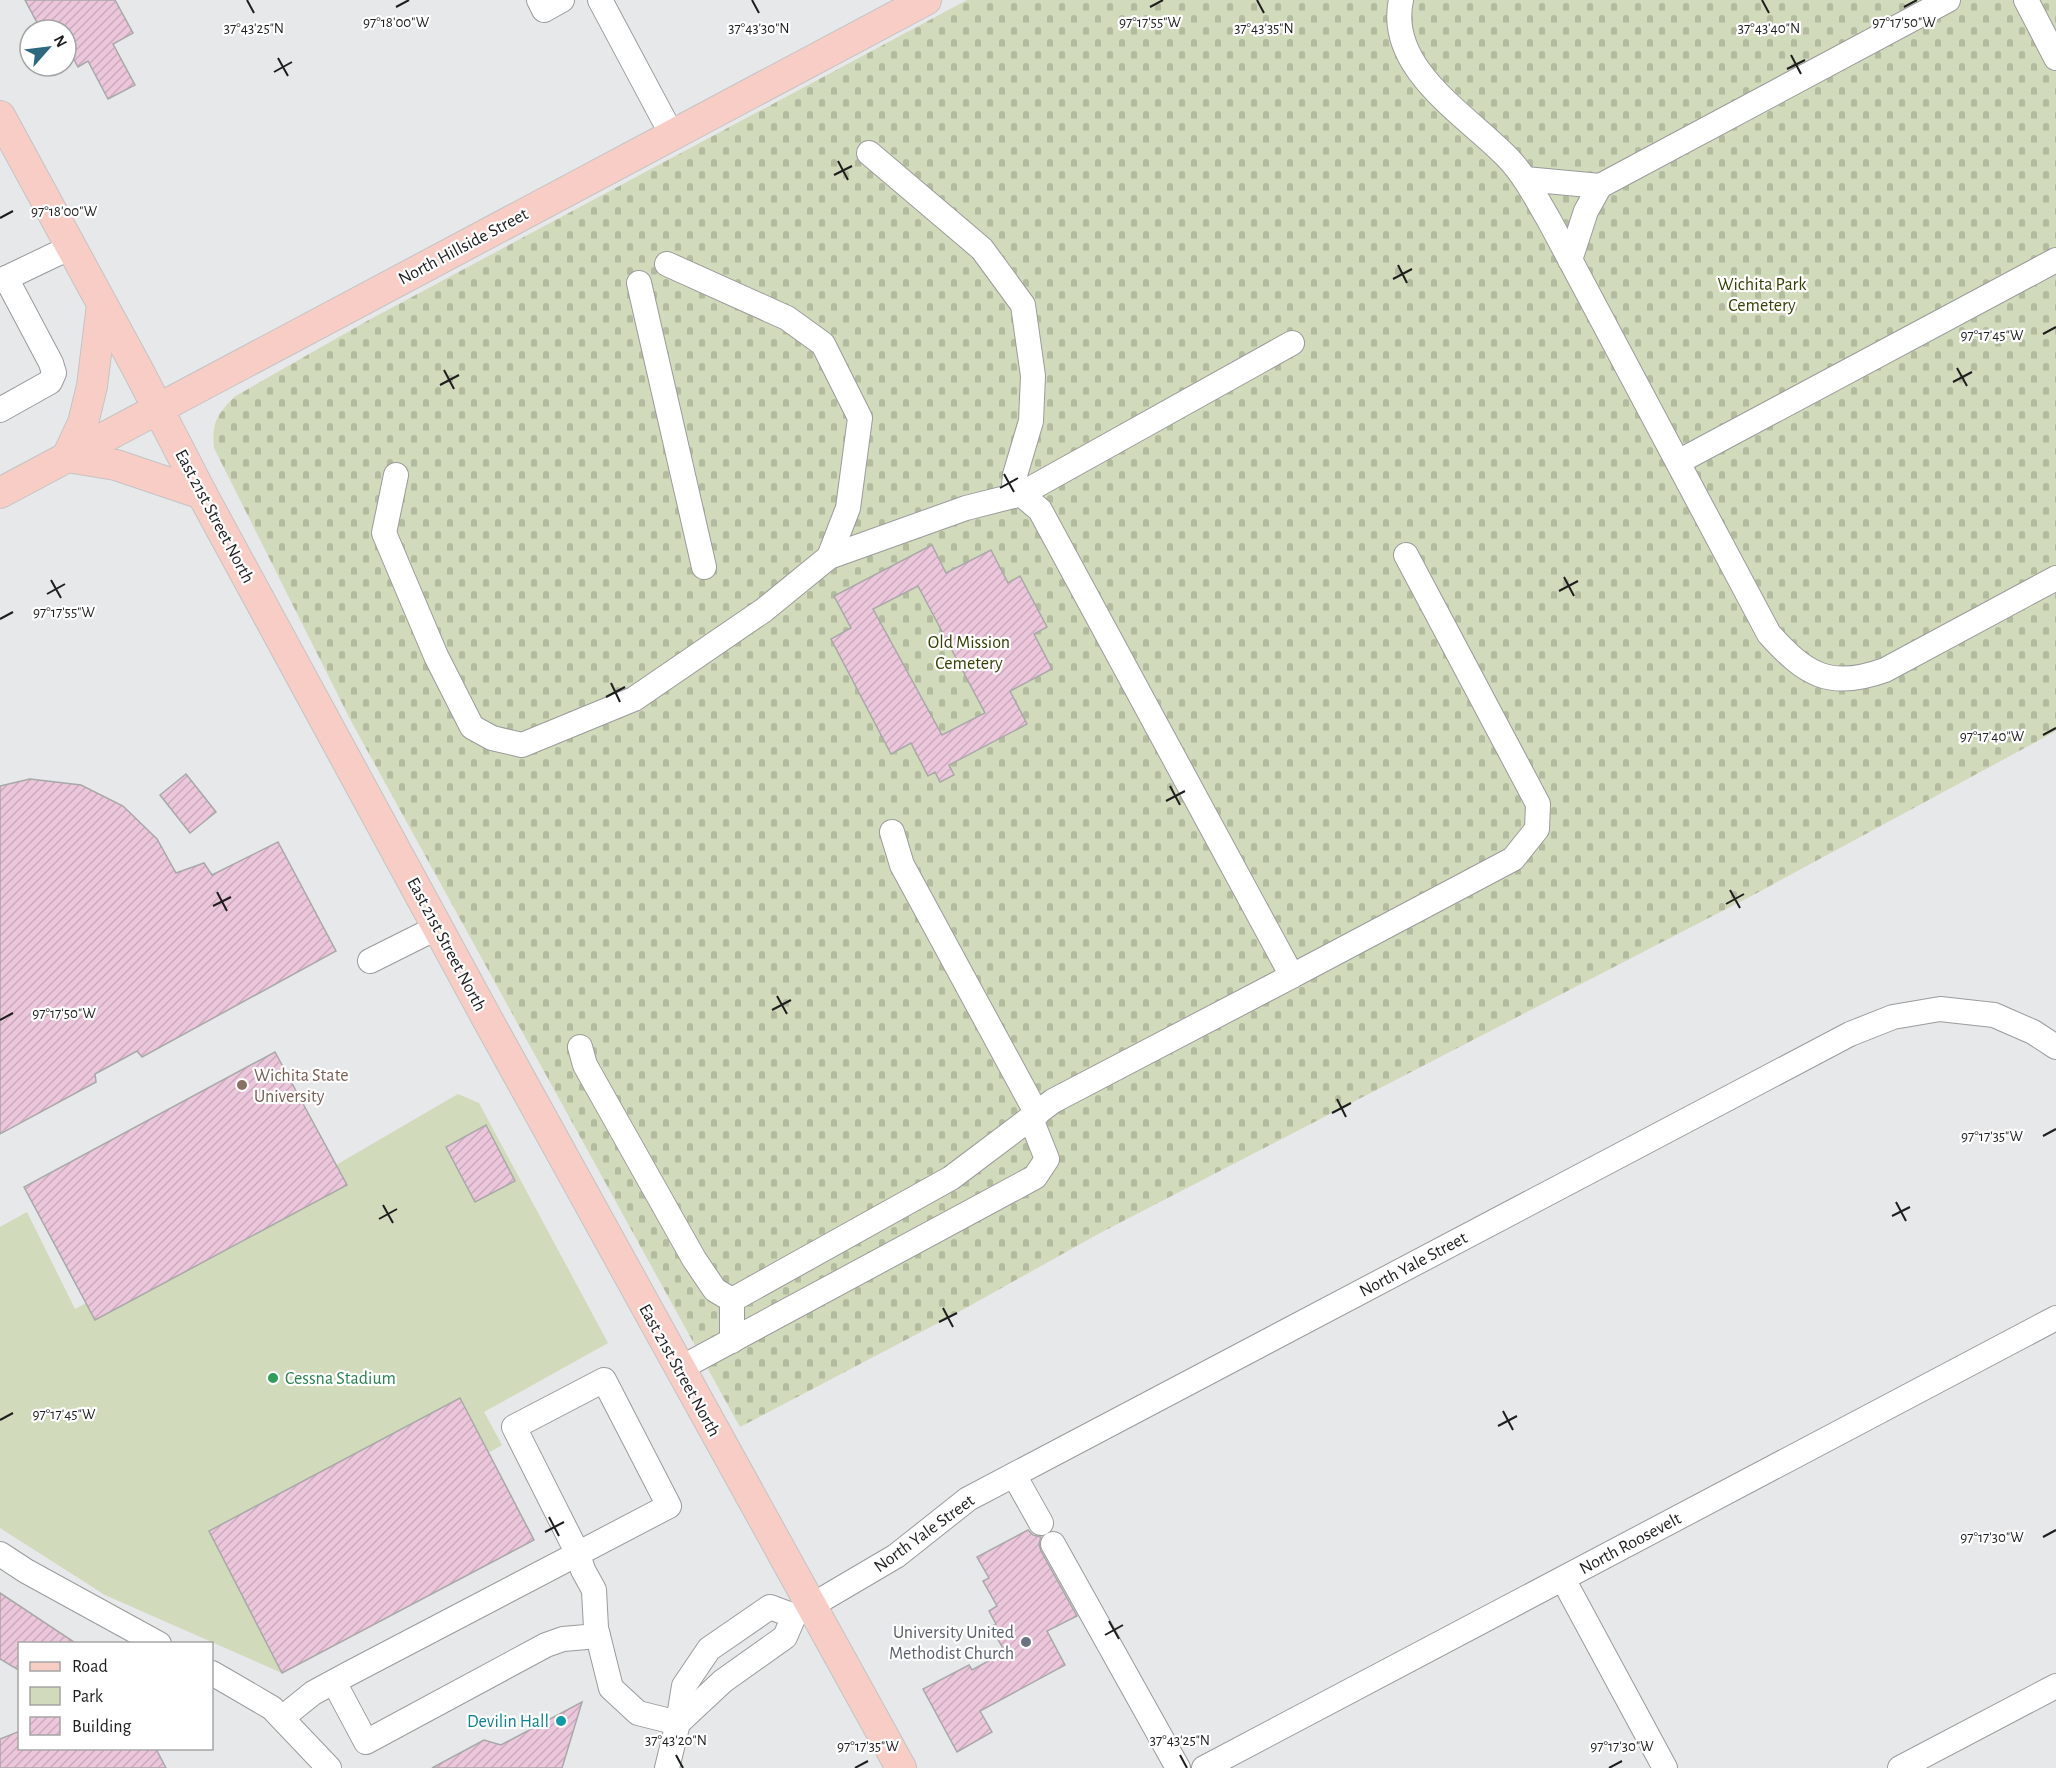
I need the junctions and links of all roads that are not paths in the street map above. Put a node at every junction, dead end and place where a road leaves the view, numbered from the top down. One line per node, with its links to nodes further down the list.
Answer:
1 (539, 0): 2 (street)
2 (562, 0)
3 (600, 0): 10 (street)
4 (926, 0): 10 (main road, North Hillside Street)
5 (1401, 0): 12 (street)
6 (1948, 0): 13 (street)
7 (2026, 0): 8 (street)
8 (2056, 58)
9 (0, 116): 14 (main road, East 21st Street North)
10 (672, 135): 22 (main road, North Hillside Street)
11 (869, 153): 29 (street)
12 (1525, 179): 13 (street); 15 (street)
13 (1600, 186): 15 (street)
14 (70, 247): 18 (street); 20 (main road, East 21st Street North)
15 (1570, 260): 25 (street)
16 (2056, 260): 25 (street)
17 (667, 264): 31 (street)
18 (3, 279): 23 (street)
19 (639, 283): 32 (street)
20 (102, 305): 22 (main road, East 21st Street North); 24 (main road)
21 (1292, 343): 29 (street)
22 (157, 409): 24 (main road, North Hillside Street); 28 (main road, East 21st Street North)
23 (0, 410)
24 (67, 457): 27 (main road, North Hillside Street); 28 (main road)
25 (1678, 462): 33 (street)
26 (396, 475): 31 (street)
27 (3, 484)
28 (202, 494): 35 (main road, East 21st Street North)
29 (1017, 495): 31 (street); 37 (street)
30 (1406, 555): 37 (street)
31 (829, 557)
32 (704, 567)
33 (2056, 578)
34 (892, 832): 40 (street)
35 (438, 927): 36 (street); 44 (main road, East 21st Street North)
36 (370, 961)
37 (1292, 976): 40 (street)
38 (580, 1047): 41 (street)
39 (2056, 1047): 45 (street, North Yale Street)
40 (1034, 1117): 41 (street); 43 (street)
41 (732, 1300): 43 (street)
42 (2056, 1318): 50 (street, North Roosevelt)
43 (732, 1341): 44 (street)
44 (679, 1369): 51 (main road, East 21st Street North)
45 (1014, 1475): 46 (street); 51 (street, North Yale Street)
46 (1041, 1523)
47 (1053, 1544): 62 (street)
48 (0, 1554): 53 (street)
49 (578, 1554): 49 (street); 52 (street); 55 (street)
50 (1563, 1579): 63 (street, North Roosevelt); 64 (street)
51 (803, 1611): 58 (street, North Yale Street); 58 (street); 61 (main road, East 21st Street North)
52 (598, 1636): 55 (street); 58 (street)
53 (155, 1642)
54 (213, 1674): 57 (street)
55 (334, 1682): 57 (street)
56 (2056, 1686): 65 (street)
57 (282, 1718): 59 (street)
58 (678, 1723): 60 (street)
59 (329, 1768)
60 (668, 1768)
61 (901, 1768)
62 (1178, 1768)
63 (1204, 1768)
64 (1665, 1768)
65 (1900, 1768)

